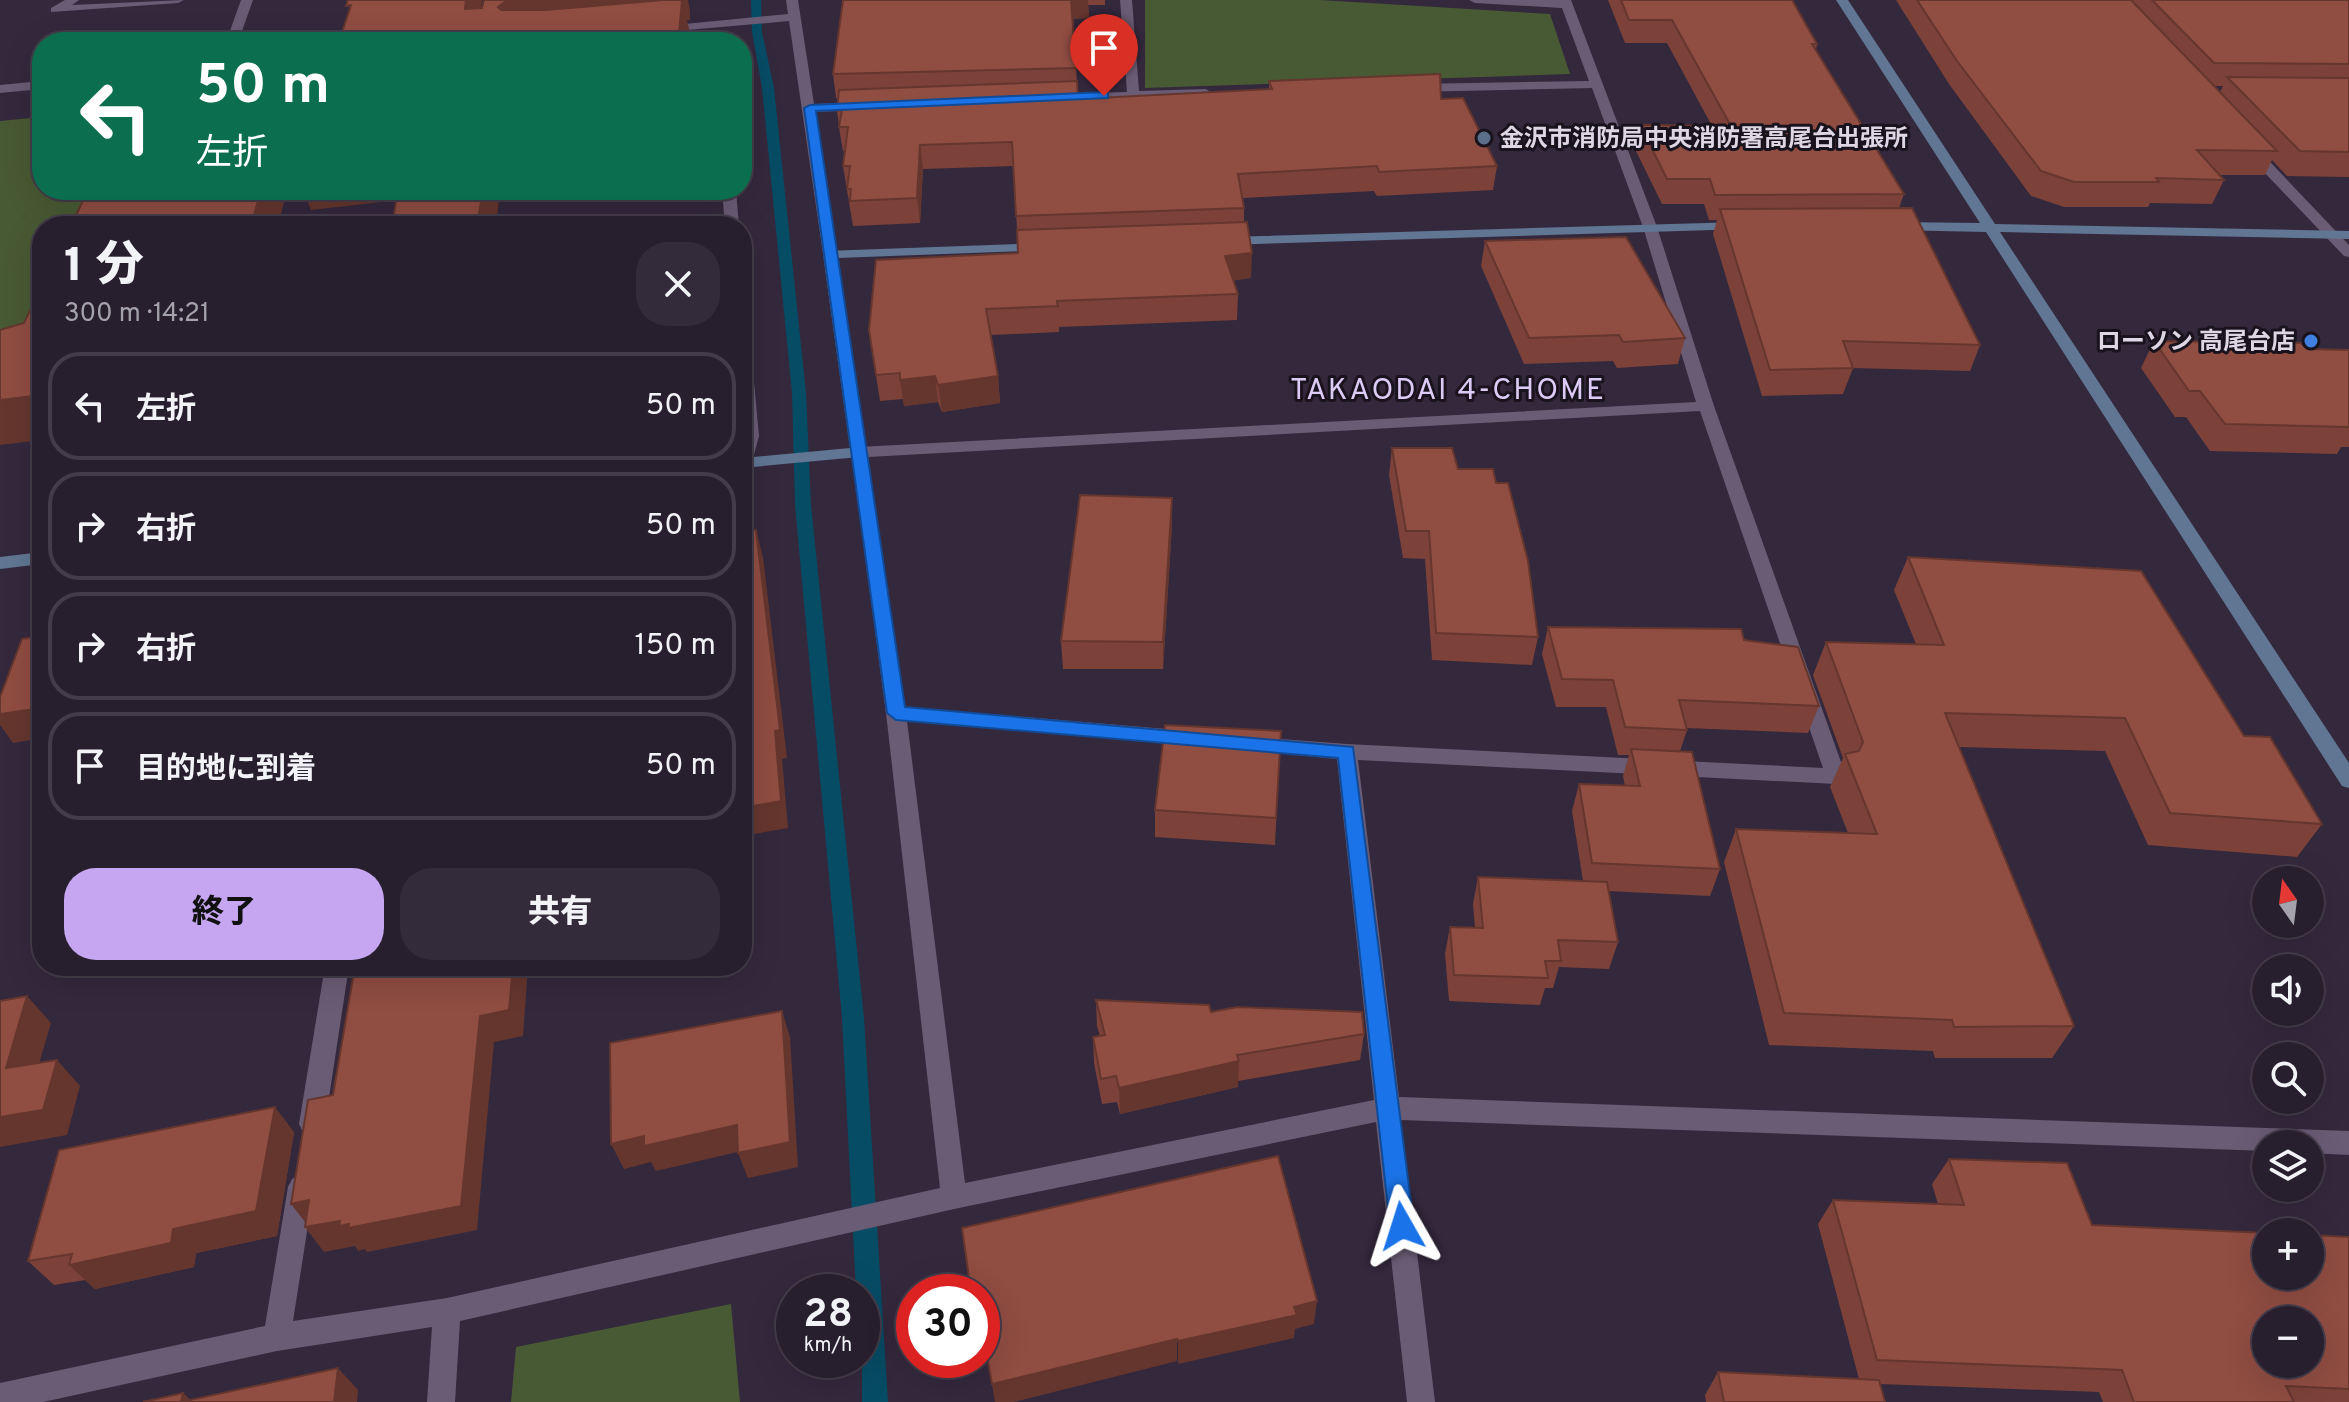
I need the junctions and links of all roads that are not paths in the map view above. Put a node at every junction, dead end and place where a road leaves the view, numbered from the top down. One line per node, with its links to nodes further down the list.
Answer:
1 (73, 0): 2 (street)
2 (178, 0)
3 (247, 0): 11 (street)
4 (792, 0): 9 (street)
5 (1126, 0): 17 (street)
6 (1475, 0): 8 (street)
7 (1842, 0): 24 (street)
8 (1566, 3): 12 (street)
9 (795, 17): 10 (street); 20 (street)
10 (644, 31)
11 (236, 32)
12 (1598, 84): 15 (street); 25 (street)
13 (32, 86): 14 (street)
14 (0, 89)
15 (1397, 89)
16 (1226, 92): 17 (street)
17 (1133, 95): 18 (street)
18 (1041, 98)
19 (871, 105): 20 (street)
20 (810, 108): 31 (street)
21 (2239, 136): 26 (street)
22 (1759, 226): 25 (street)
23 (1884, 226): 24 (street)
24 (1988, 226): 26 (street); 41 (street)
25 (1650, 227): 28 (street); 32 (street)
26 (2332, 234): 27 (street); 30 (street)
27 (2349, 235)
28 (1209, 242)
29 (1067, 246): 31 (street)
30 (2349, 253)
31 (830, 254): 33 (street)
32 (1706, 406): 33 (street); 40 (street)
33 (859, 452): 34 (street); 37 (street)
34 (752, 461)
35 (32, 559): 36 (street)
36 (0, 563)
37 (896, 713): 38 (street); 45 (street)
38 (1207, 740)
39 (1238, 742): 40 (street)
40 (1347, 752): 43 (street)
41 (2349, 780)
42 (335, 976): 47 (street)
43 (1389, 1108): 44 (street); 45 (street); 50 (street)
44 (2349, 1143)
45 (954, 1197): 46 (street)
46 (447, 1311): 47 (street); 49 (street)
47 (277, 1337): 48 (street)
48 (0, 1397)
49 (441, 1402)
50 (1421, 1402)

